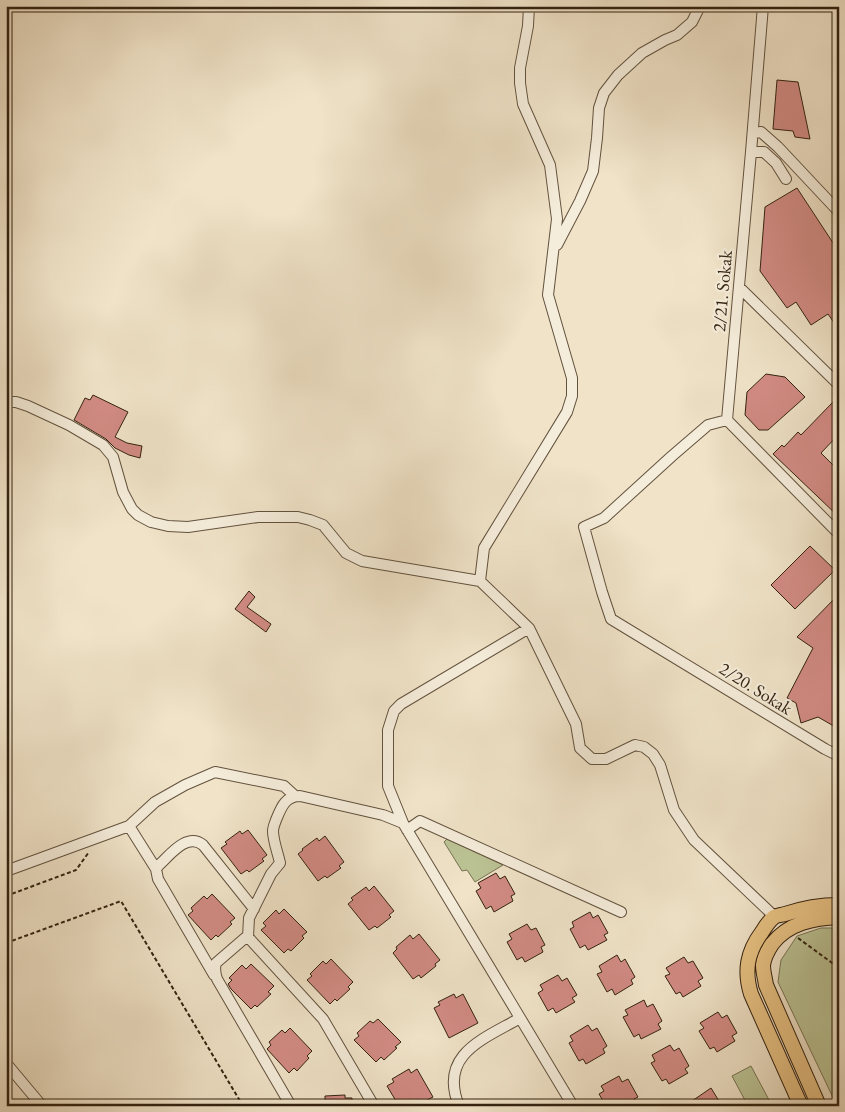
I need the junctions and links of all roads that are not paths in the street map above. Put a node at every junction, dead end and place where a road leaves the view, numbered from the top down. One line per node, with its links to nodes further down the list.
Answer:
1 (530, 6): 8 (street)
2 (700, 6): 8 (street)
3 (763, 6): 4 (street, 2/21. Sokak)
4 (753, 133): 5 (street, 2/21. Sokak); 7 (street)
5 (751, 152): 6 (street); 9 (street, 2/21. Sokak)
6 (786, 179)
7 (839, 212)
8 (554, 251): 14 (street)
9 (739, 287): 10 (street); 12 (street, 2/21. Sokak)
10 (839, 385)
11 (6, 402): 14 (street)
12 (727, 420): 13 (street); 16 (street, 2/20. Sokak)
13 (839, 534)
14 (480, 581): 15 (street)
15 (529, 628): 19 (street); 25 (street)
16 (839, 756)
17 (295, 796): 18 (street); 19 (street); 23 (street)
18 (129, 826): 20 (street); 21 (street)
19 (405, 826): 24 (street); 29 (street)
20 (156, 869): 23 (street); 28 (street)
21 (6, 871)
22 (839, 905): 25 (main road)
23 (254, 909): 27 (street)
24 (621, 912)
25 (775, 917): 36 (main road)
26 (839, 917): 37 (main road)
27 (248, 937): 28 (street); 33 (street)
28 (216, 979): 32 (street)
29 (520, 1018): 34 (street); 35 (street)
30 (6, 1062): 31 (street)
31 (42, 1106)
32 (291, 1106)
33 (374, 1106)
34 (459, 1106)
35 (573, 1106)
36 (801, 1106)
37 (819, 1106)

